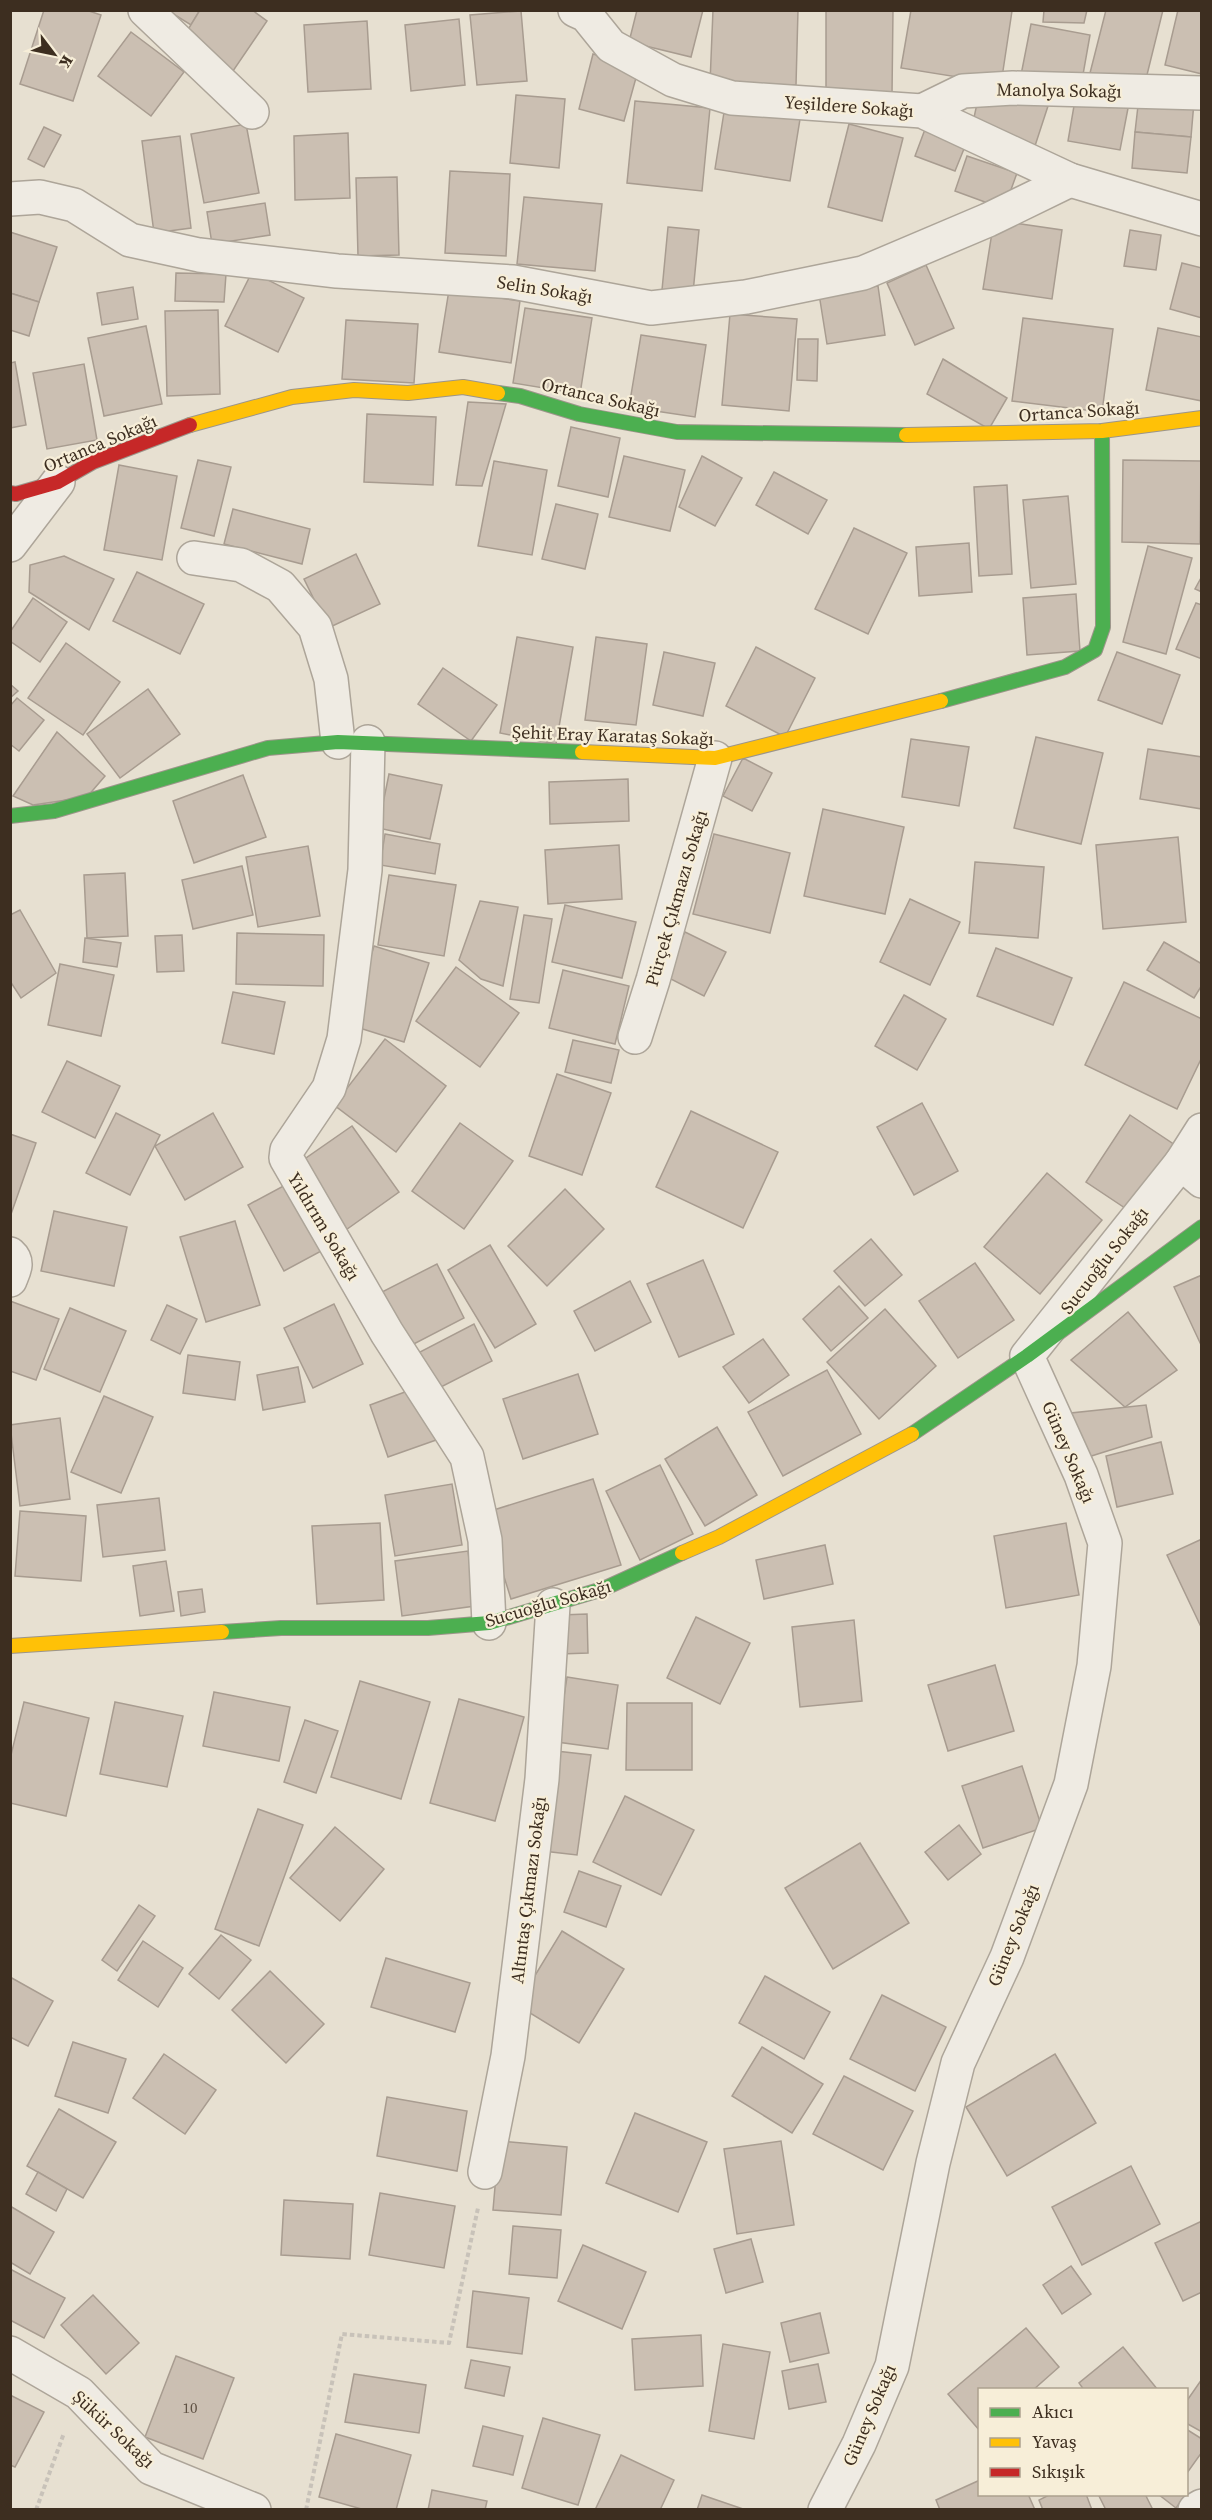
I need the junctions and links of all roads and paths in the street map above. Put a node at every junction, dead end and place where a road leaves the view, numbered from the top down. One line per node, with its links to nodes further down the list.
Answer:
1 (145, 10): 5 (street)
2 (575, 10): 4 (street, Yeşildere Sokağı)
3 (1202, 93): 4 (street, Manolya Sokağı)
4 (922, 111): 6 (street, Yeşildere Sokağı)
5 (252, 112)
6 (1070, 180): 7 (street, Selin Sokağı); 8 (street, Yeşildere Sokağı)
7 (10, 199)
8 (1202, 219)
9 (1202, 418): 10 (street, Ortanca Sokağı)
10 (1102, 431): 11 (street, Ortanca Sokağı); 16 (street, Şehit Eray Karataş Sokağı)
11 (58, 482): 12 (street, Ortanca Sokağı); 13 (street)
12 (10, 493)
13 (10, 545)
14 (194, 558): 15 (street)
15 (353, 742): 16 (street, Şehit Eray Karataş Sokağı); 17 (street, Şehit Eray Karataş Sokağı); 26 (street, Yıldırım Sokağı)
16 (715, 758): 18 (street, Pürçek Çıkmazı Sokağı)
17 (10, 816)
18 (634, 1037)
19 (1202, 1130): 20 (street, Sucuoğlu Sokağı)
20 (1191, 1172): 24 (street, Sucuoğlu Sokağı)
21 (1202, 1227): 24 (street, Sucuoğlu Sokağı)
22 (10, 1254): 23 (street)
23 (10, 1280)
24 (1028, 1356): 25 (street, Sucuoğlu Sokağı); 35 (street, Güney Sokağı)
25 (553, 1605): 26 (street, Sucuoğlu Sokağı); 28 (street, Altıntaş Çıkmazı Sokağı)
26 (489, 1623): 27 (street, Sucuoğlu Sokağı)
27 (10, 1646)
28 (485, 2172): 34 (path)
29 (10, 2353): 30 (street, Şükür Sokağı)
30 (79, 2393): 32 (path); 33 (street, Şükür Sokağı)
31 (1202, 2506): 36 (street)
32 (36, 2510)
33 (254, 2510)
34 (306, 2510)
35 (825, 2510)
36 (1195, 2510)

